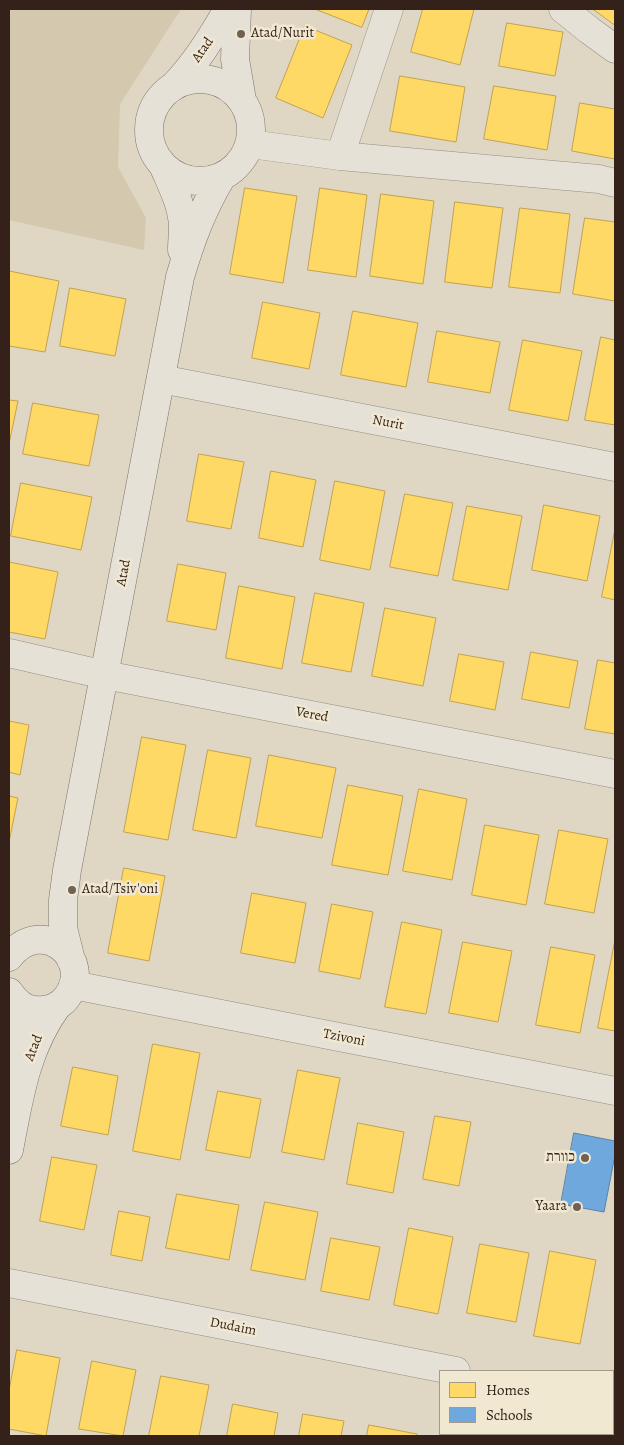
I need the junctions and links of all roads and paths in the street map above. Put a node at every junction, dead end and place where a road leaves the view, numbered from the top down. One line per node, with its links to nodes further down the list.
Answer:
1 (228, 9): 6 (street, Atad)
2 (237, 9): 7 (street, Atad)
3 (389, 9): 9 (street)
4 (563, 9): 5 (street)
5 (615, 49)
6 (173, 87): 7 (street); 10 (street)
7 (242, 100): 8 (street)
8 (250, 144): 9 (street); 11 (street)
9 (340, 156): 12 (street)
10 (163, 165): 11 (street); 13 (street, Atad)
11 (221, 178): 13 (street, Atad)
12 (615, 183)
13 (180, 277): 14 (street, Atad)
14 (161, 380): 15 (street, Nurit); 17 (street, Atad)
15 (615, 467)
16 (9, 653): 17 (street, Vered)
17 (105, 674): 18 (street, Vered); 19 (street, Atad)
18 (615, 774)
19 (66, 870): 20 (street, Atad); 21 (street, Atad)
20 (16, 950): 21 (street)
21 (68, 983): 22 (street); 23 (street, Tzivoni); 24 (street, Atad)
22 (9, 993): 24 (street, Atad)
23 (615, 1091)
24 (19, 1095): 25 (street, Atad)
25 (9, 1150)
26 (9, 1283): 27 (street, Dudaim)
27 (451, 1370)

